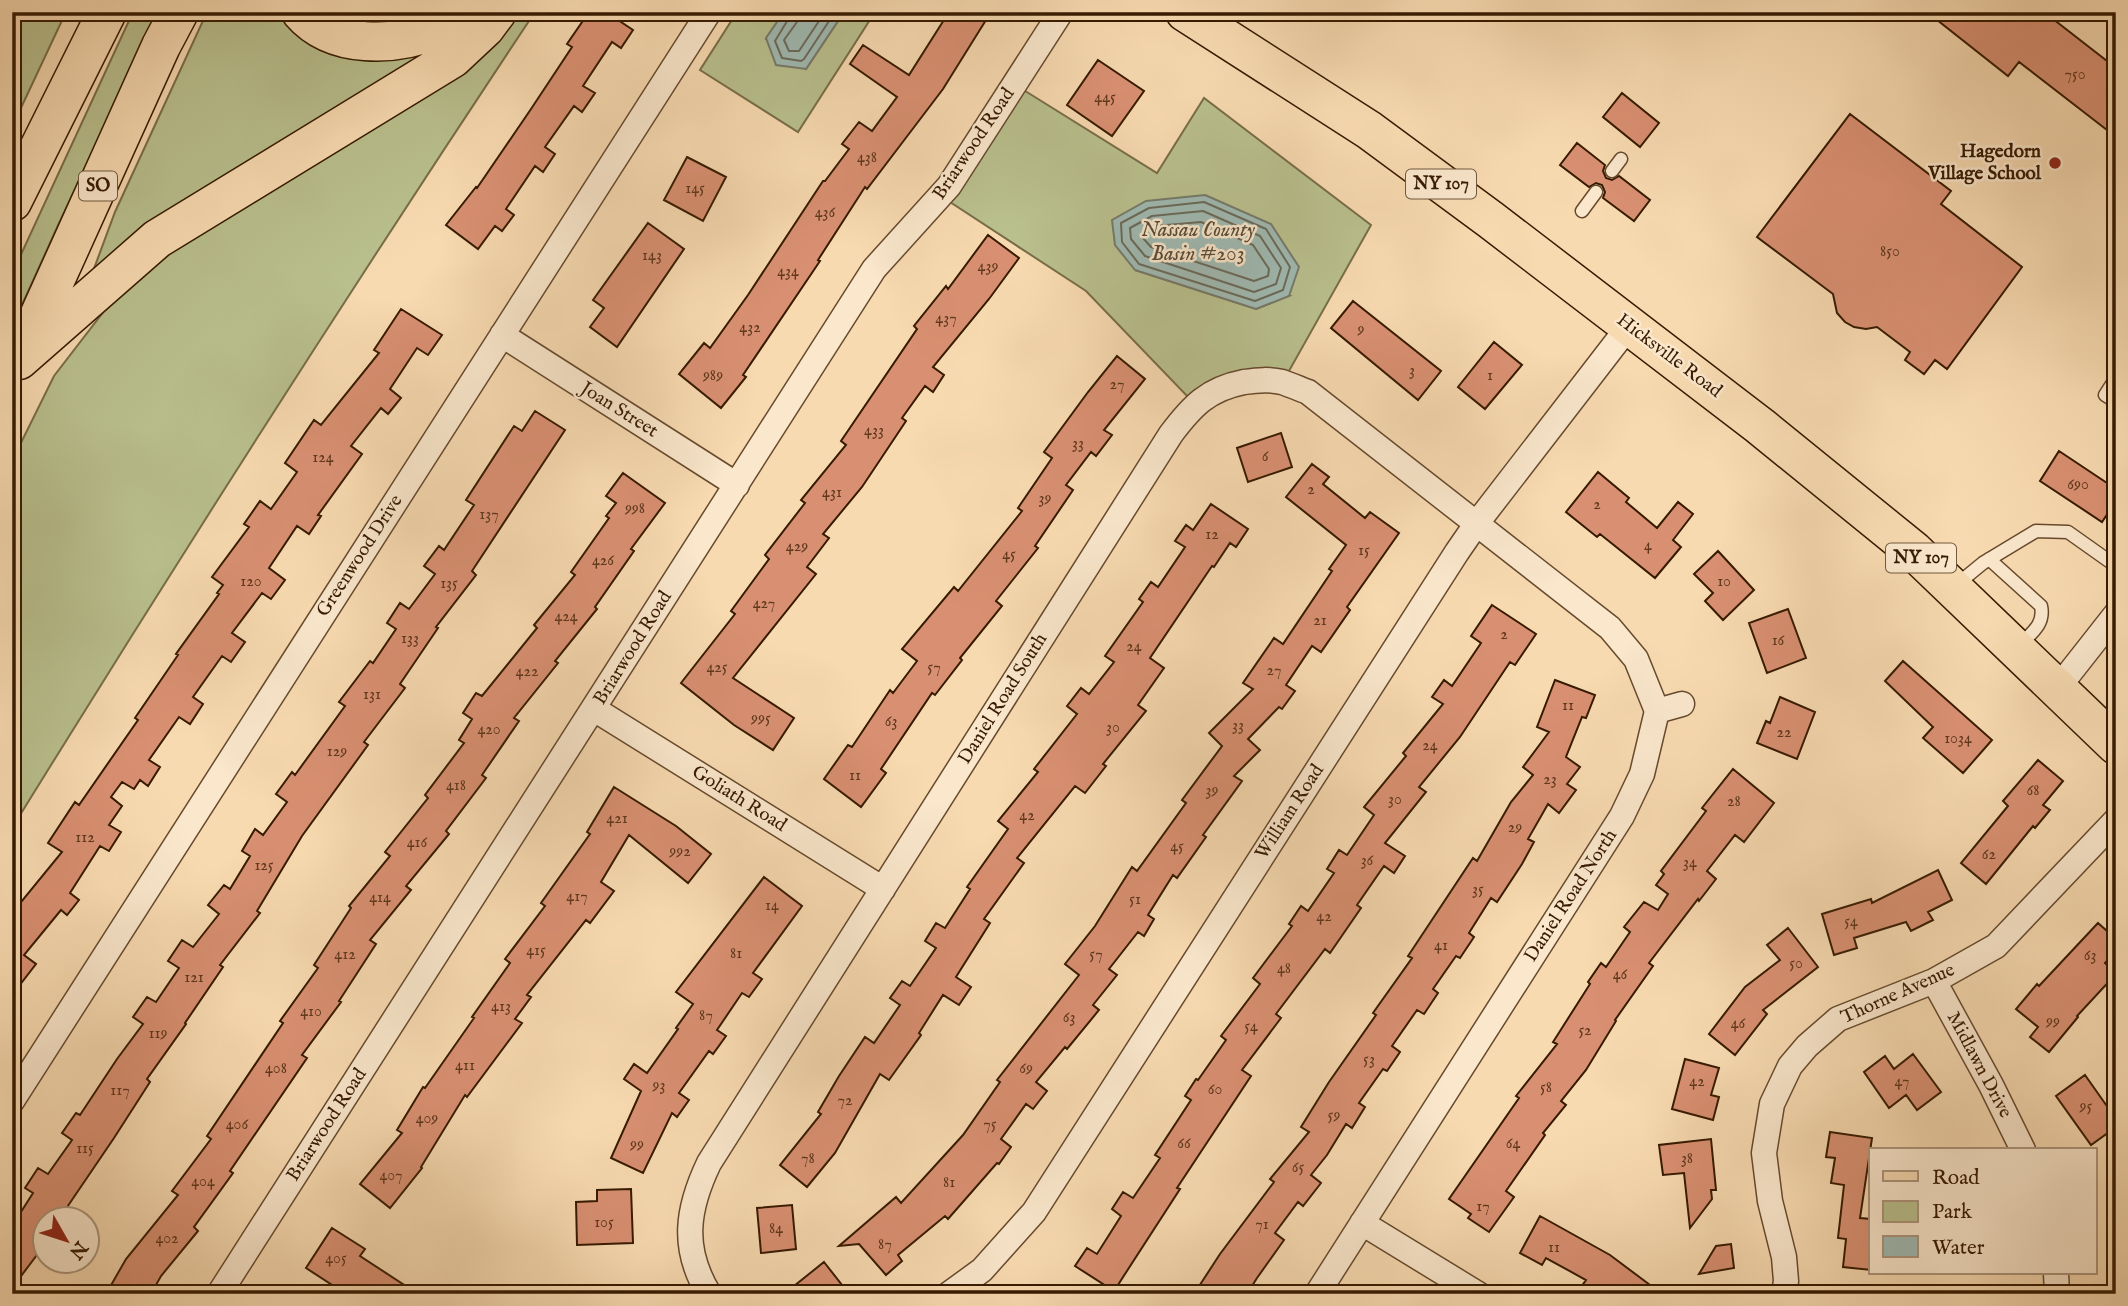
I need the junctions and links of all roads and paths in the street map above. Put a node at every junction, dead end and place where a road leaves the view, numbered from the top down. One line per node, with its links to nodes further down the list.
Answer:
1 (107, 12): 12 (main road)
2 (179, 12): 16 (main road, SO)
3 (301, 12): 4 (main road)
4 (464, 12)
5 (497, 12): 16 (main road)
6 (709, 12): 15 (street, Greenwood Drive)
7 (1060, 12): 19 (street, Briarwood Road)
8 (1185, 12): 14 (main road, Hicksville Road / NY 107)
9 (1621, 159): 10 (lane)
10 (1612, 171)
11 (1596, 192): 13 (lane)
12 (12, 202)
13 (1581, 211)
14 (1629, 326): 20 (street, William Road); 23 (main road, Hicksville Road / NY 107)
15 (502, 335): 19 (street, Joan Street); 34 (street, Greenwood Drive)
16 (16, 367)
17 (2116, 378): 18 (lane)
18 (2116, 402)
19 (737, 485): 28 (street, Briarwood Road)
20 (1477, 523): 29 (street); 32 (street, Daniel Road South); 40 (street, William Road)
21 (1989, 559): 22 (lane); 23 (lane); 25 (lane)
22 (2116, 566)
23 (1952, 589): 25 (main road, Hicksville Road / NY 107)
24 (2116, 614): 26 (street)
25 (2017, 649): 26 (main road, Hicksville Road / NY 107)
26 (2064, 696): 30 (main road, Hicksville Road)
27 (1682, 704): 29 (street)
28 (594, 709): 32 (street, Goliath Road); 38 (street, Briarwood Road)
29 (1657, 711): 36 (street, Daniel Road North)
30 (2116, 745)
31 (2116, 820): 33 (street, Thorne Avenue)
32 (883, 889): 39 (street, Daniel Road South)
33 (1934, 981): 35 (street, Midlawn Drive); 43 (street, Thorne Avenue)
34 (12, 1101)
35 (2022, 1148)
36 (1362, 1223): 41 (street, Daniel Road North); 42 (street)
37 (2056, 1274): 44 (street)
38 (224, 1292)
39 (709, 1294)
40 (949, 1294)
41 (1317, 1294)
42 (1478, 1294)
43 (1784, 1294)
44 (2057, 1294)

